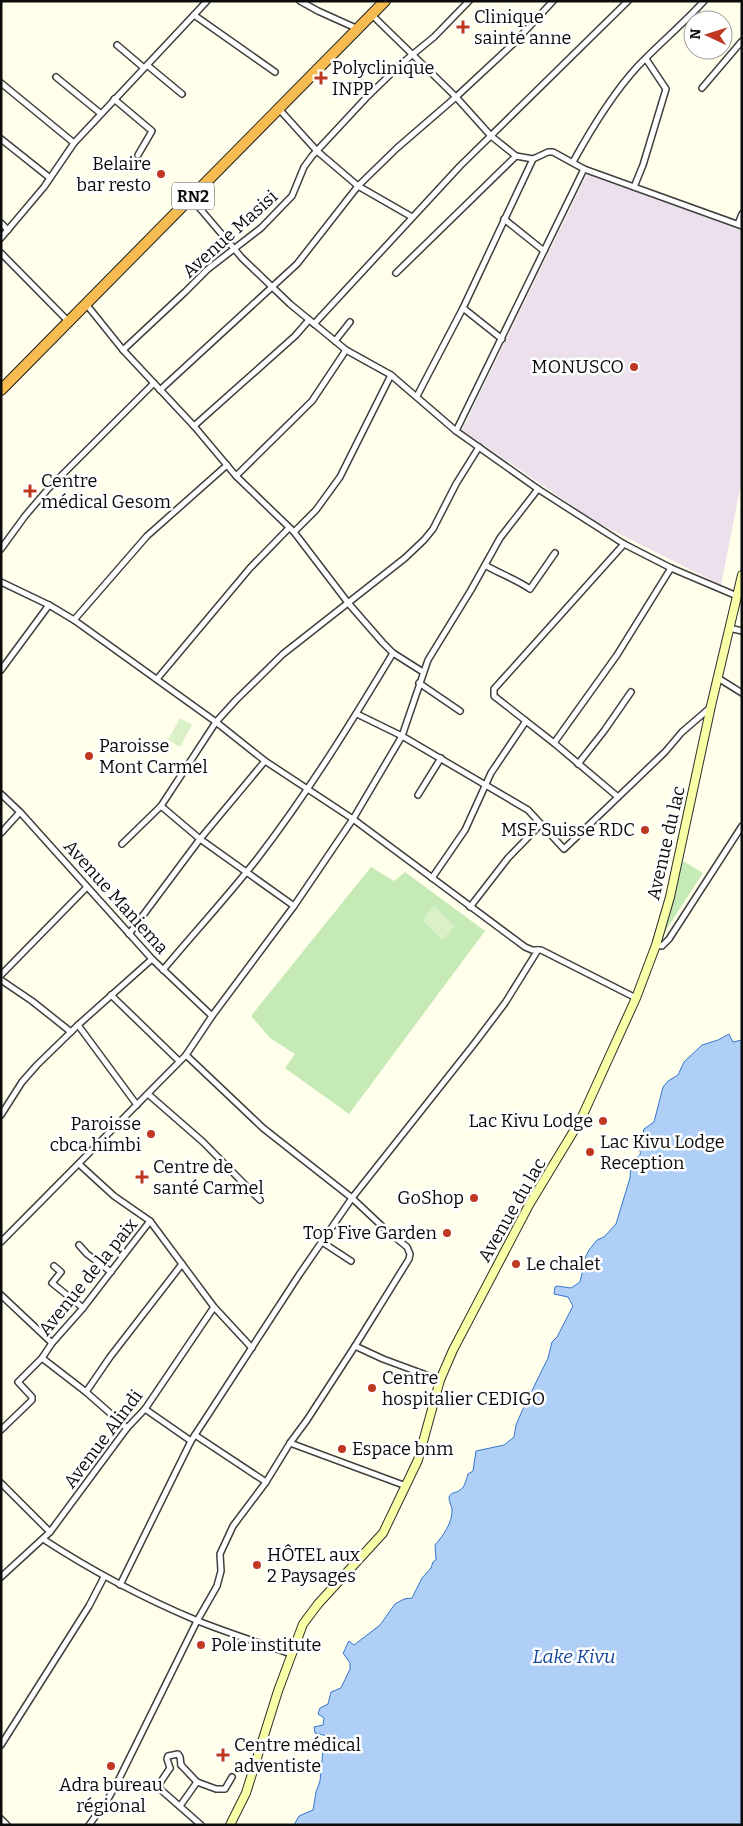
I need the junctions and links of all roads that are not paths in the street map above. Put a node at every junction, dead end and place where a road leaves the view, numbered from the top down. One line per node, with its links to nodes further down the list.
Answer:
1 (206, 1): 8 (street)
2 (300, 1): 10 (street)
3 (385, 1): 9 (highway, RN2)
4 (469, 1): 13 (street, Avenue Masisi)
5 (553, 1): 21 (street)
6 (628, 1): 25 (street)
7 (704, 1): 14 (street)
8 (194, 15): 15 (street); 16 (street)
9 (372, 15): 10 (highway, RN2); 13 (street)
10 (359, 29): 23 (highway, RN2)
11 (742, 42): 19 (street)
12 (117, 45): 15 (street)
13 (412, 55): 21 (street); 28 (street, Avenue Masisi)
14 (646, 59): 32 (street); 36 (street)
15 (145, 66): 20 (street); 22 (street)
16 (275, 72)
17 (56, 77): 24 (street)
18 (1, 83): 27 (street)
19 (702, 88)
20 (182, 94)
21 (456, 97): 25 (street); 35 (street)
22 (114, 99): 24 (street); 29 (street)
23 (279, 109): 28 (street); 37 (highway, RN2)
24 (100, 113): 27 (street)
25 (491, 136): 30 (street); 39 (street)
26 (1, 139): 34 (street)
27 (74, 143): 34 (street)
28 (318, 151): 35 (street); 45 (street, Avenue Masisi)
29 (138, 155)
30 (516, 156): 31 (street); 48 (street)
31 (533, 159): 32 (street); 40 (street)
32 (573, 162): 33 (street)
33 (584, 169): 36 (street); 46 (street)
34 (50, 178): 43 (street)
35 (358, 186): 39 (street); 49 (street)
36 (634, 187): 42 (street)
37 (191, 198): 45 (street); 50 (highway, RN2)
38 (742, 214): 42 (street)
39 (412, 217): 53 (street)
40 (504, 218): 46 (street); 51 (street)
41 (1, 223): 43 (street)
42 (740, 225)
43 (8, 230): 44 (street)
44 (1, 238)
45 (234, 250): 49 (street); 57 (street, Avenue Masisi)
46 (544, 251): 55 (street)
47 (1, 253): 52 (street)
48 (396, 272)
49 (272, 288): 53 (street); 62 (street)
50 (86, 304): 52 (highway, RN2); 57 (street)
51 (463, 308): 55 (street); 63 (street)
52 (68, 321): 61 (highway, RN2)
53 (311, 322): 56 (street); 64 (street)
54 (350, 322): 56 (street)
55 (502, 339): 65 (street)
56 (335, 341): 58 (street)
57 (123, 350): 60 (street)
58 (346, 350): 59 (street); 68 (street)
59 (391, 375): 63 (street); 70 (street)
60 (154, 383): 62 (street); 72 (street)
61 (3, 384)
62 (160, 390): 64 (street)
63 (417, 396): 65 (street)
64 (194, 426): 67 (street)
65 (456, 431): 66 (street)
66 (479, 446): 69 (street); 79 (street)
67 (227, 465): 68 (street); 81 (street)
68 (236, 476): 70 (street)
69 (538, 489): 71 (street); 74 (street)
70 (292, 530): 79 (street); 87 (street)
71 (624, 544): 75 (street); 95 (street)
72 (1, 549)
73 (555, 553): 74 (street)
74 (485, 565): 86 (street)
75 (671, 568): 78 (street); 98 (street)
76 (742, 575): 78 (main road, Avenue du lac)
77 (1, 582): 80 (street)
78 (737, 596): 82 (main road, Avenue du lac)
79 (350, 604): 84 (street); 96 (street)
80 (49, 605): 81 (street); 85 (street)
81 (74, 620): 87 (street)
82 (729, 628): 83 (street); 88 (main road, Avenue du lac)
83 (742, 631)
84 (394, 653): 86 (street); 94 (street)
85 (1, 670)
86 (423, 672): 89 (street)
87 (157, 678): 96 (street)
88 (718, 678): 91 (street); 92 (main road, Avenue du lac)
89 (419, 683): 93 (street); 97 (street)
90 (631, 692): 101 (street)
91 (742, 693)
92 (711, 706): 106 (street); 121 (main road, Avenue du lac)
93 (460, 711)
94 (357, 714): 97 (street); 103 (street)
95 (526, 721): 98 (street); 102 (street)
96 (216, 722): 100 (street); 107 (street)
97 (402, 736): 99 (street); 109 (street)
98 (554, 743): 101 (street)
99 (441, 758): 102 (street); 105 (street)
100 (265, 761): 103 (street); 113 (street)
101 (578, 764): 106 (street)
102 (485, 783): 110 (street); 116 (street)
103 (306, 789): 109 (street); 115 (street)
104 (1, 794): 108 (street, Avenue Maniema)
105 (418, 795)
106 (618, 797): 110 (street)
107 (161, 806): 113 (street); 114 (street)
108 (20, 812): 112 (street); 117 (street, Avenue Maniema)
109 (353, 819): 116 (street); 118 (street)
110 (541, 824): 119 (street)
111 (742, 826): 121 (street)
112 (1, 833)
113 (200, 839): 115 (street); 120 (street)
114 (122, 844)
115 (245, 873): 118 (street); 124 (street)
116 (432, 878): 119 (street)
117 (87, 886): 120 (street, Avenue Maniema); 125 (street)
118 (294, 906): 129 (street)
119 (470, 907): 122 (street)
120 (129, 934): 123 (street, Avenue Maniema)
121 (656, 945): 128 (main road, Avenue du lac)
122 (538, 950): 128 (street); 138 (street)
123 (152, 959): 124 (street, Avenue Maniema); 127 (street)
124 (163, 970): 129 (street, Avenue Maniema)
125 (1, 975)
126 (1, 980): 131 (street)
127 (111, 996): 130 (street); 133 (street)
128 (636, 998): 155 (main road, Avenue du lac)
129 (212, 1016): 132 (street)
130 (78, 1025): 131 (street); 135 (street)
131 (71, 1032): 136 (street)
132 (186, 1055): 133 (street); 138 (street)
133 (180, 1061): 134 (street)
134 (148, 1094): 135 (street); 139 (street)
135 (137, 1105): 137 (street)
136 (1, 1115)
137 (79, 1164): 140 (street, Avenue de la paix); 141 (street)
138 (352, 1198): 142 (street); 152 (street)
139 (260, 1200)
140 (150, 1221): 145 (street, Avenue de la paix); 147 (street, Avenue de la paix)
141 (1, 1242)
142 (322, 1242): 144 (street); 153 (street)
143 (79, 1244): 147 (street)
144 (351, 1261)
145 (182, 1264): 149 (street, Avenue de la paix); 156 (street)
146 (54, 1266): 150 (street)
147 (111, 1272): 150 (street, Avenue de la paix)
148 (1, 1294): 151 (street)
149 (214, 1307): 153 (street, Avenue de la paix); 157 (street, Avenue Alindi)
150 (83, 1308): 151 (street, Avenue de la paix)
151 (52, 1344): 154 (street, Avenue de la paix)
152 (355, 1346): 155 (street); 162 (street)
153 (252, 1348): 160 (street)
154 (42, 1358): 156 (street, Avenue de la paix); 159 (street)
155 (440, 1380): 165 (main road, Avenue du lac)
156 (86, 1392): 158 (street, Avenue de la paix)
157 (145, 1409): 158 (street, Avenue Alindi); 161 (street)
158 (127, 1428): 166 (street, Avenue Alindi)
159 (1, 1430)
160 (195, 1435): 161 (street); 163 (street)
161 (191, 1441): 170 (street)
162 (290, 1443): 163 (street); 165 (street)
163 (266, 1482): 171 (street)
164 (1, 1483): 166 (street)
165 (406, 1486): 172 (main road, Avenue du lac)
166 (50, 1532): 167 (street, Avenue Alindi)
167 (43, 1539): 168 (street, Avenue Alindi); 169 (street)
168 (1, 1577)
169 (104, 1577): 170 (street); 173 (street)
170 (120, 1585): 171 (street)
171 (197, 1620): 172 (street); 181 (street)
172 (291, 1654): 183 (main road, Avenue du lac)
173 (1, 1745)
174 (181, 1765): 175 (street); 175 (street); 177 (street)
175 (170, 1768): 178 (street)
176 (232, 1777): 177 (street)
177 (197, 1782): 178 (street)
178 (180, 1806): 182 (street)
179 (1, 1819): 180 (street)
180 (7, 1825)
181 (89, 1825)
182 (201, 1825)
183 (230, 1825)

